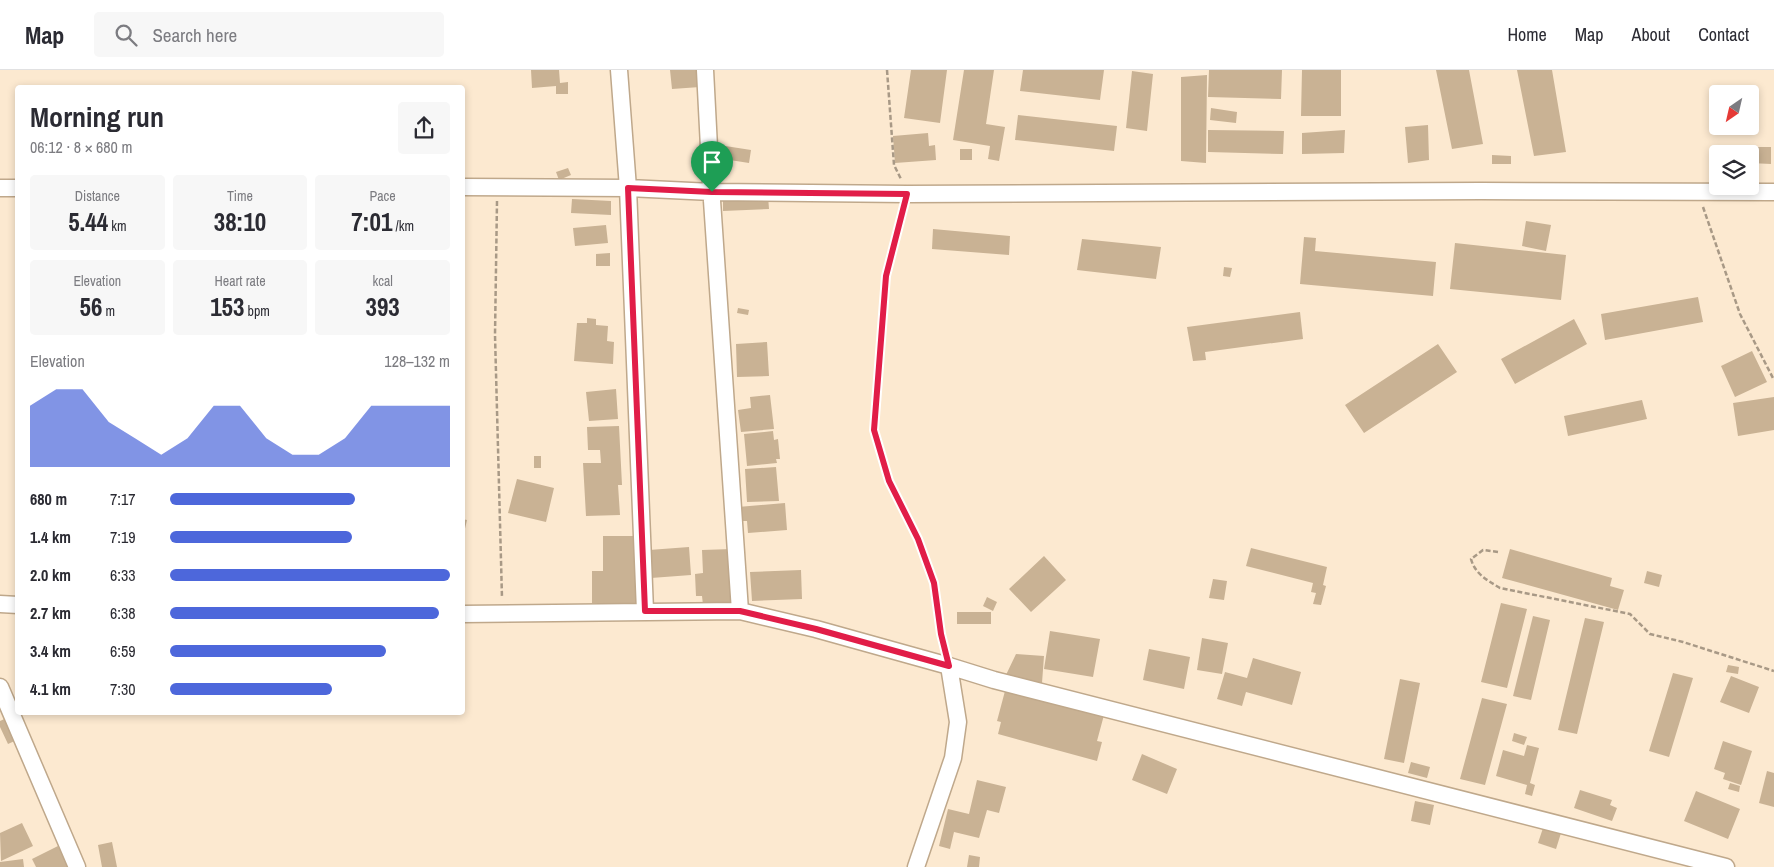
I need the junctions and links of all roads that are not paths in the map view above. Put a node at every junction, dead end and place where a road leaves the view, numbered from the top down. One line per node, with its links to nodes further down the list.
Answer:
1 (619, 70): 6 (street)
2 (705, 70): 7 (street)
3 (0, 188): 4 (street)
4 (15, 188)
5 (465, 188): 6 (street)
6 (628, 188): 7 (street); 11 (street)
7 (712, 192): 8 (street); 12 (street)
8 (1774, 192)
9 (0, 604): 10 (street)
10 (15, 605)
11 (645, 611): 12 (street); 13 (street)
12 (740, 611): 14 (street)
13 (465, 614)
14 (949, 666): 17 (street); 18 (street)
15 (0, 687): 16 (street)
16 (77, 867)
17 (916, 867)
18 (1726, 867)

